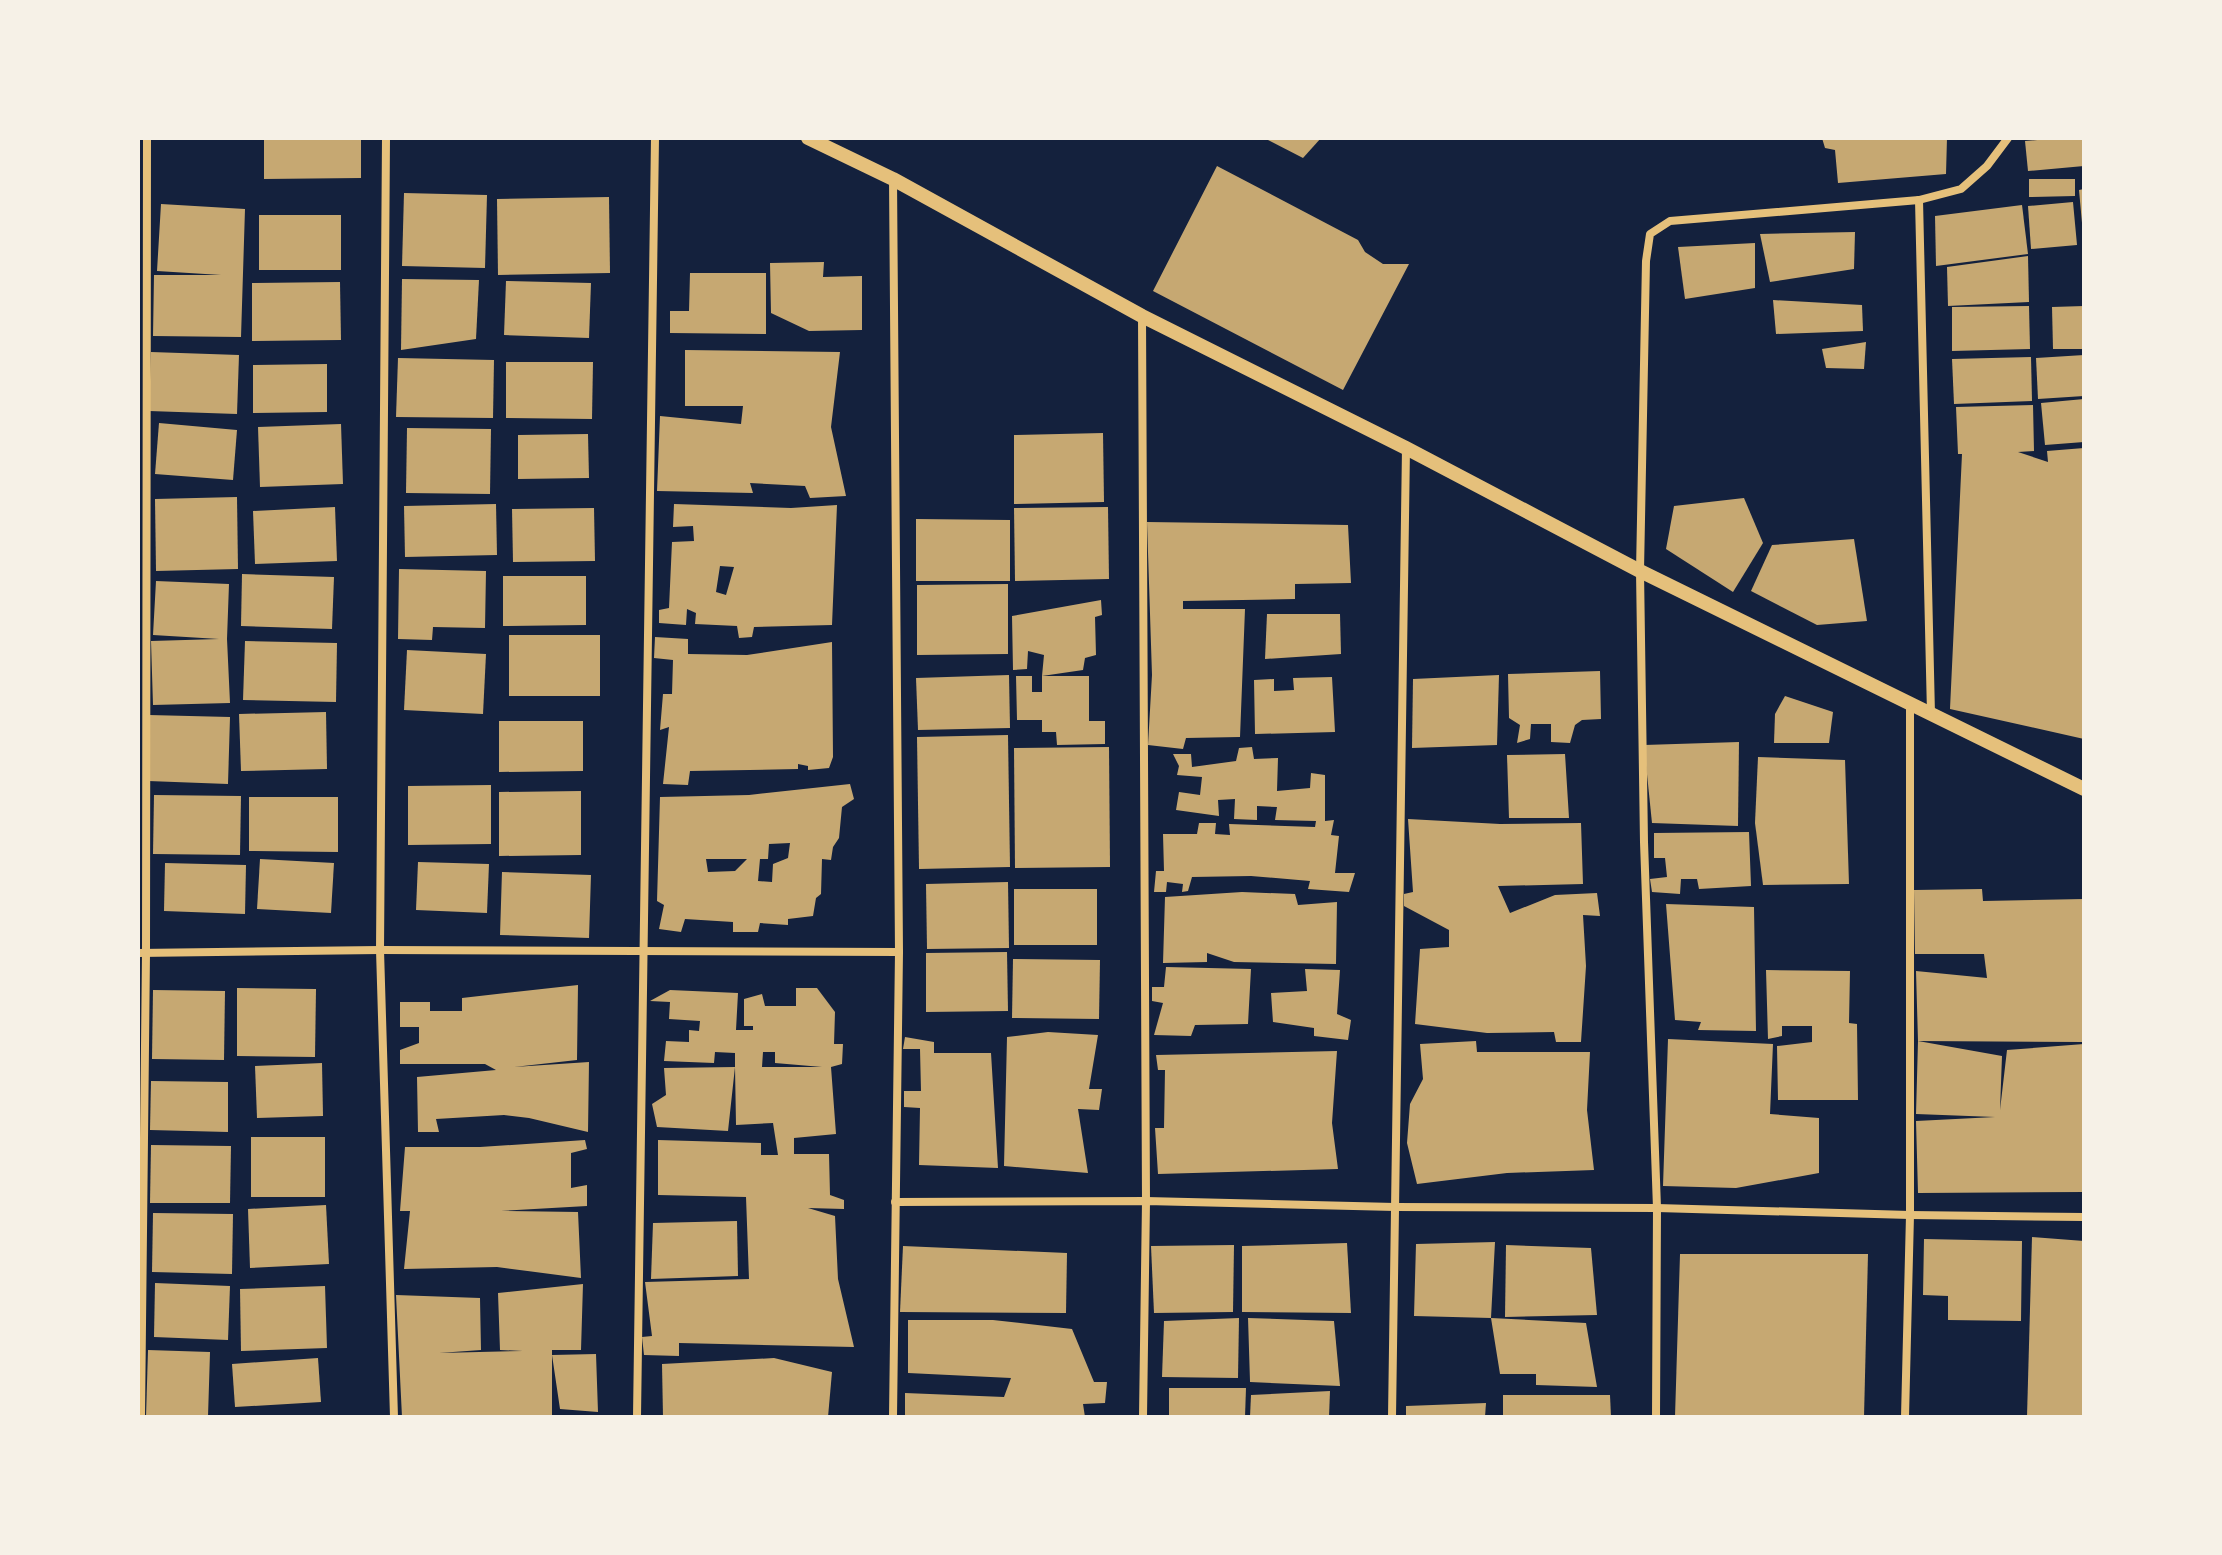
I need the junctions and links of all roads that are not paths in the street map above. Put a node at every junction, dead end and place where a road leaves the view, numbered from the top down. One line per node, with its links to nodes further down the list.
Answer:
1 (147, 138): 17 (street)
2 (386, 138): 14 (street)
3 (655, 138): 15 (street)
4 (808, 138): 6 (street)
5 (2008, 138): 7 (street)
6 (893, 179): 8 (street); 16 (street)
7 (1919, 200): 10 (street); 12 (street)
8 (1142, 316): 9 (street); 18 (street)
9 (1406, 448): 10 (street); 20 (street)
10 (1640, 571): 11 (street); 21 (street)
11 (1910, 704): 12 (street); 22 (street)
12 (1931, 714): 13 (street)
13 (2084, 789)
14 (380, 950): 15 (street); 17 (street); 25 (street)
15 (644, 950): 16 (street); 26 (street)
16 (899, 952): 19 (street)
17 (142, 953): 24 (street)
18 (1146, 1201): 19 (street); 20 (street); 28 (street)
19 (895, 1202): 27 (street)
20 (1395, 1207): 21 (street); 29 (street)
21 (1657, 1208): 22 (street); 30 (street)
22 (1910, 1215): 23 (street); 31 (street)
23 (2084, 1217)
24 (141, 1417)
25 (394, 1417)
26 (637, 1417)
27 (893, 1417)
28 (1143, 1417)
29 (1392, 1417)
30 (1656, 1417)
31 (1905, 1417)

